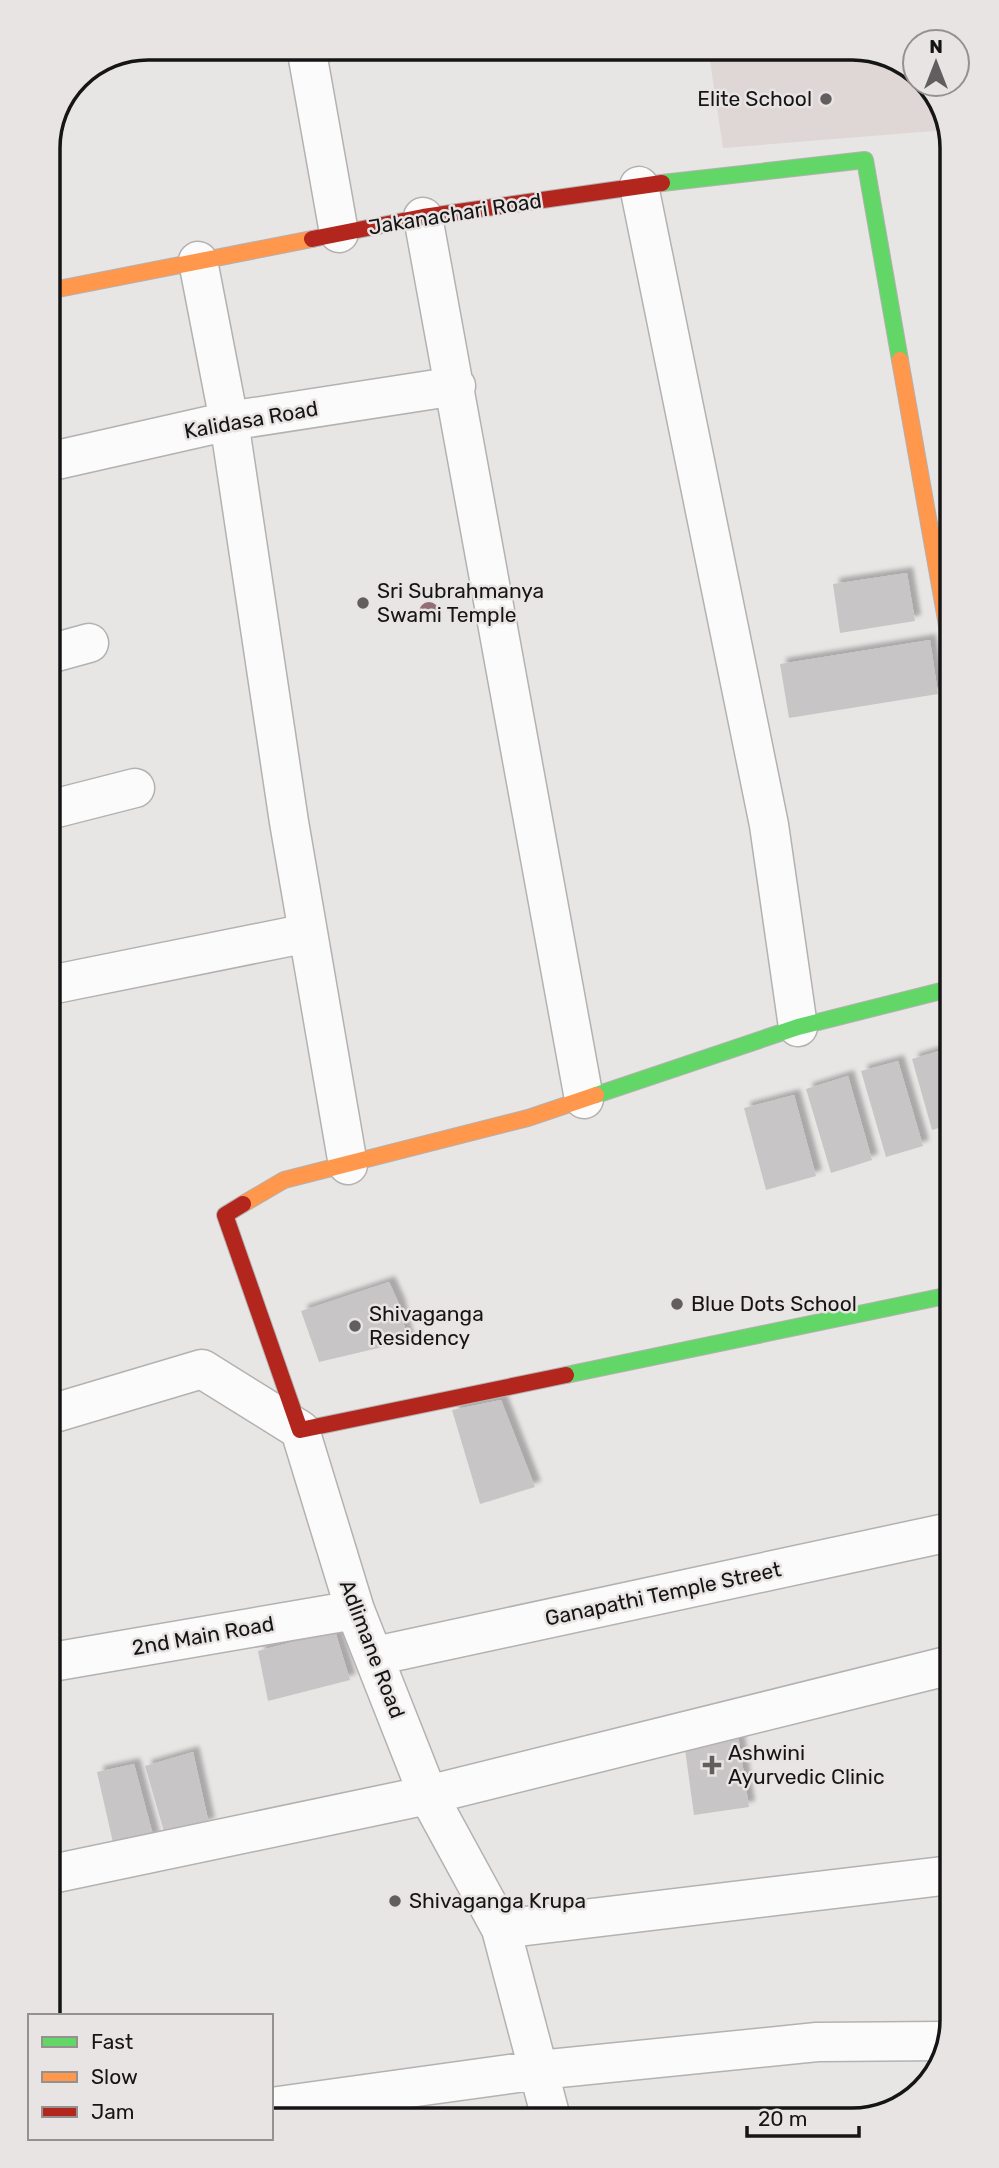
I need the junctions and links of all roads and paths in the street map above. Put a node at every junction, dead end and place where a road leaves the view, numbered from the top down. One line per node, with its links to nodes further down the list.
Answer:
1 (308, 60): 4 (street)
2 (639, 186): 3 (street, Jakanachari Road); 10 (street, Jakanachari Road); 18 (street)
3 (423, 217): 4 (street, Jakanachari Road); 7 (street)
4 (339, 233): 5 (street, Jakanachari Road)
5 (198, 261): 6 (street, Jakanachari Road); 8 (street)
6 (60, 289)
7 (456, 386): 8 (street, Kalidasa Road); 19 (street)
8 (229, 421): 9 (street, Kalidasa Road); 15 (street)
9 (60, 459)
10 (940, 586)
11 (89, 643): 12 (street)
12 (60, 651)
13 (135, 788): 14 (street)
14 (60, 807)
15 (307, 933): 16 (street); 20 (street)
16 (60, 983)
17 (940, 991): 18 (street)
18 (798, 1027): 19 (street)
19 (584, 1099): 20 (street)
20 (348, 1165): 23 (street)
21 (940, 1297): 23 (street)
22 (60, 1411): 23 (street)
23 (300, 1430): 25 (street, Adlimane Road)
24 (940, 1534): 26 (street, Ganapathi Temple Street)
25 (355, 1610): 26 (street, Adlimane Road); 27 (street, 2nd Main Road)
26 (375, 1656): 29 (street, Adlimane Road)
27 (60, 1661)
28 (940, 1668): 29 (street)
29 (428, 1795): 30 (street); 32 (street, Adlimane Road)
30 (60, 1872)
31 (940, 1876): 32 (street)
32 (501, 1929): 34 (street, Adlimane Road)
33 (937, 2042): 34 (street)
34 (539, 2070): 35 (street); 36 (street, Adlimane Road)
35 (273, 2107)
36 (548, 2108)

